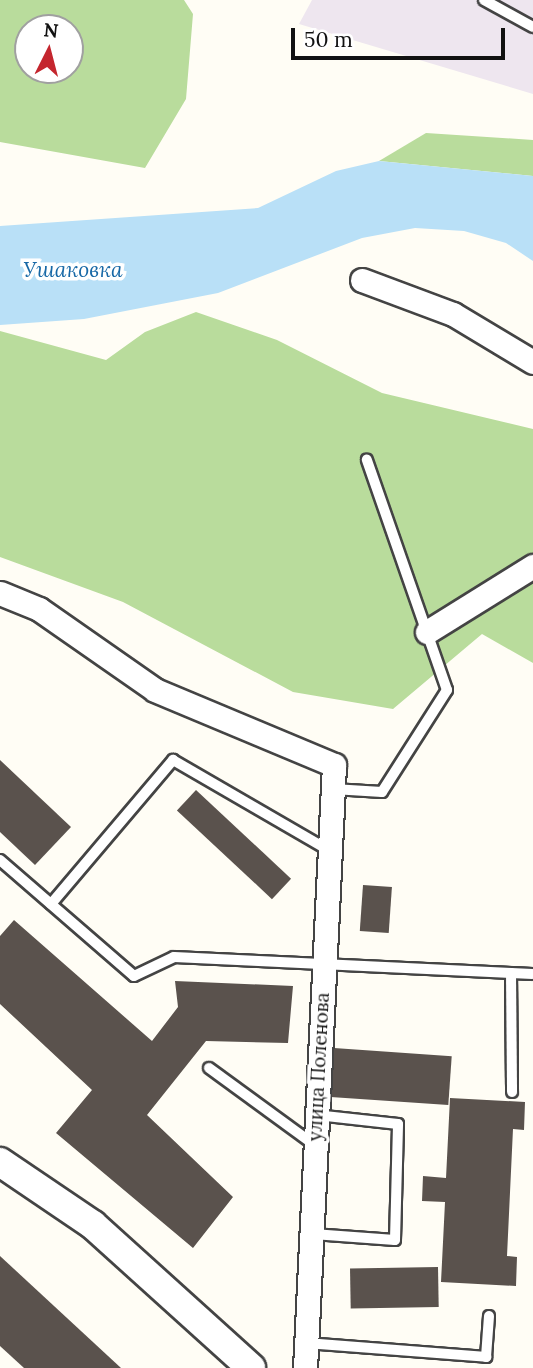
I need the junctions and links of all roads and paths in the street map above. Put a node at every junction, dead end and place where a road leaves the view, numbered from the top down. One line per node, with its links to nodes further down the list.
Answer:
1 (484, 0): 2 (lane)
2 (533, 27)
3 (362, 280): 4 (street)
4 (533, 362)
5 (367, 460): 8 (lane)
6 (533, 566): 8 (street)
7 (0, 593): 9 (street, улица Поленова)
8 (427, 632): 9 (lane)
9 (333, 789): 10 (street, улица Поленова)
10 (330, 851): 12 (lane); 13 (street, улица Поленова)
11 (0, 860): 12 (lane)
12 (51, 904): 13 (lane)
13 (324, 967): 14 (lane); 18 (street, улица Поленова)
14 (511, 974): 15 (lane); 17 (lane)
15 (533, 974)
16 (209, 1068): 19 (lane)
17 (512, 1092)
18 (317, 1115): 19 (street, улица Поленова); 21 (lane)
19 (316, 1146): 21 (street, улица Поленова)
20 (0, 1163): 24 (street)
21 (313, 1234): 23 (street, улица Поленова)
22 (489, 1316): 23 (lane)
23 (306, 1343): 25 (street, улица Поленова)
24 (251, 1368)
25 (305, 1368)

